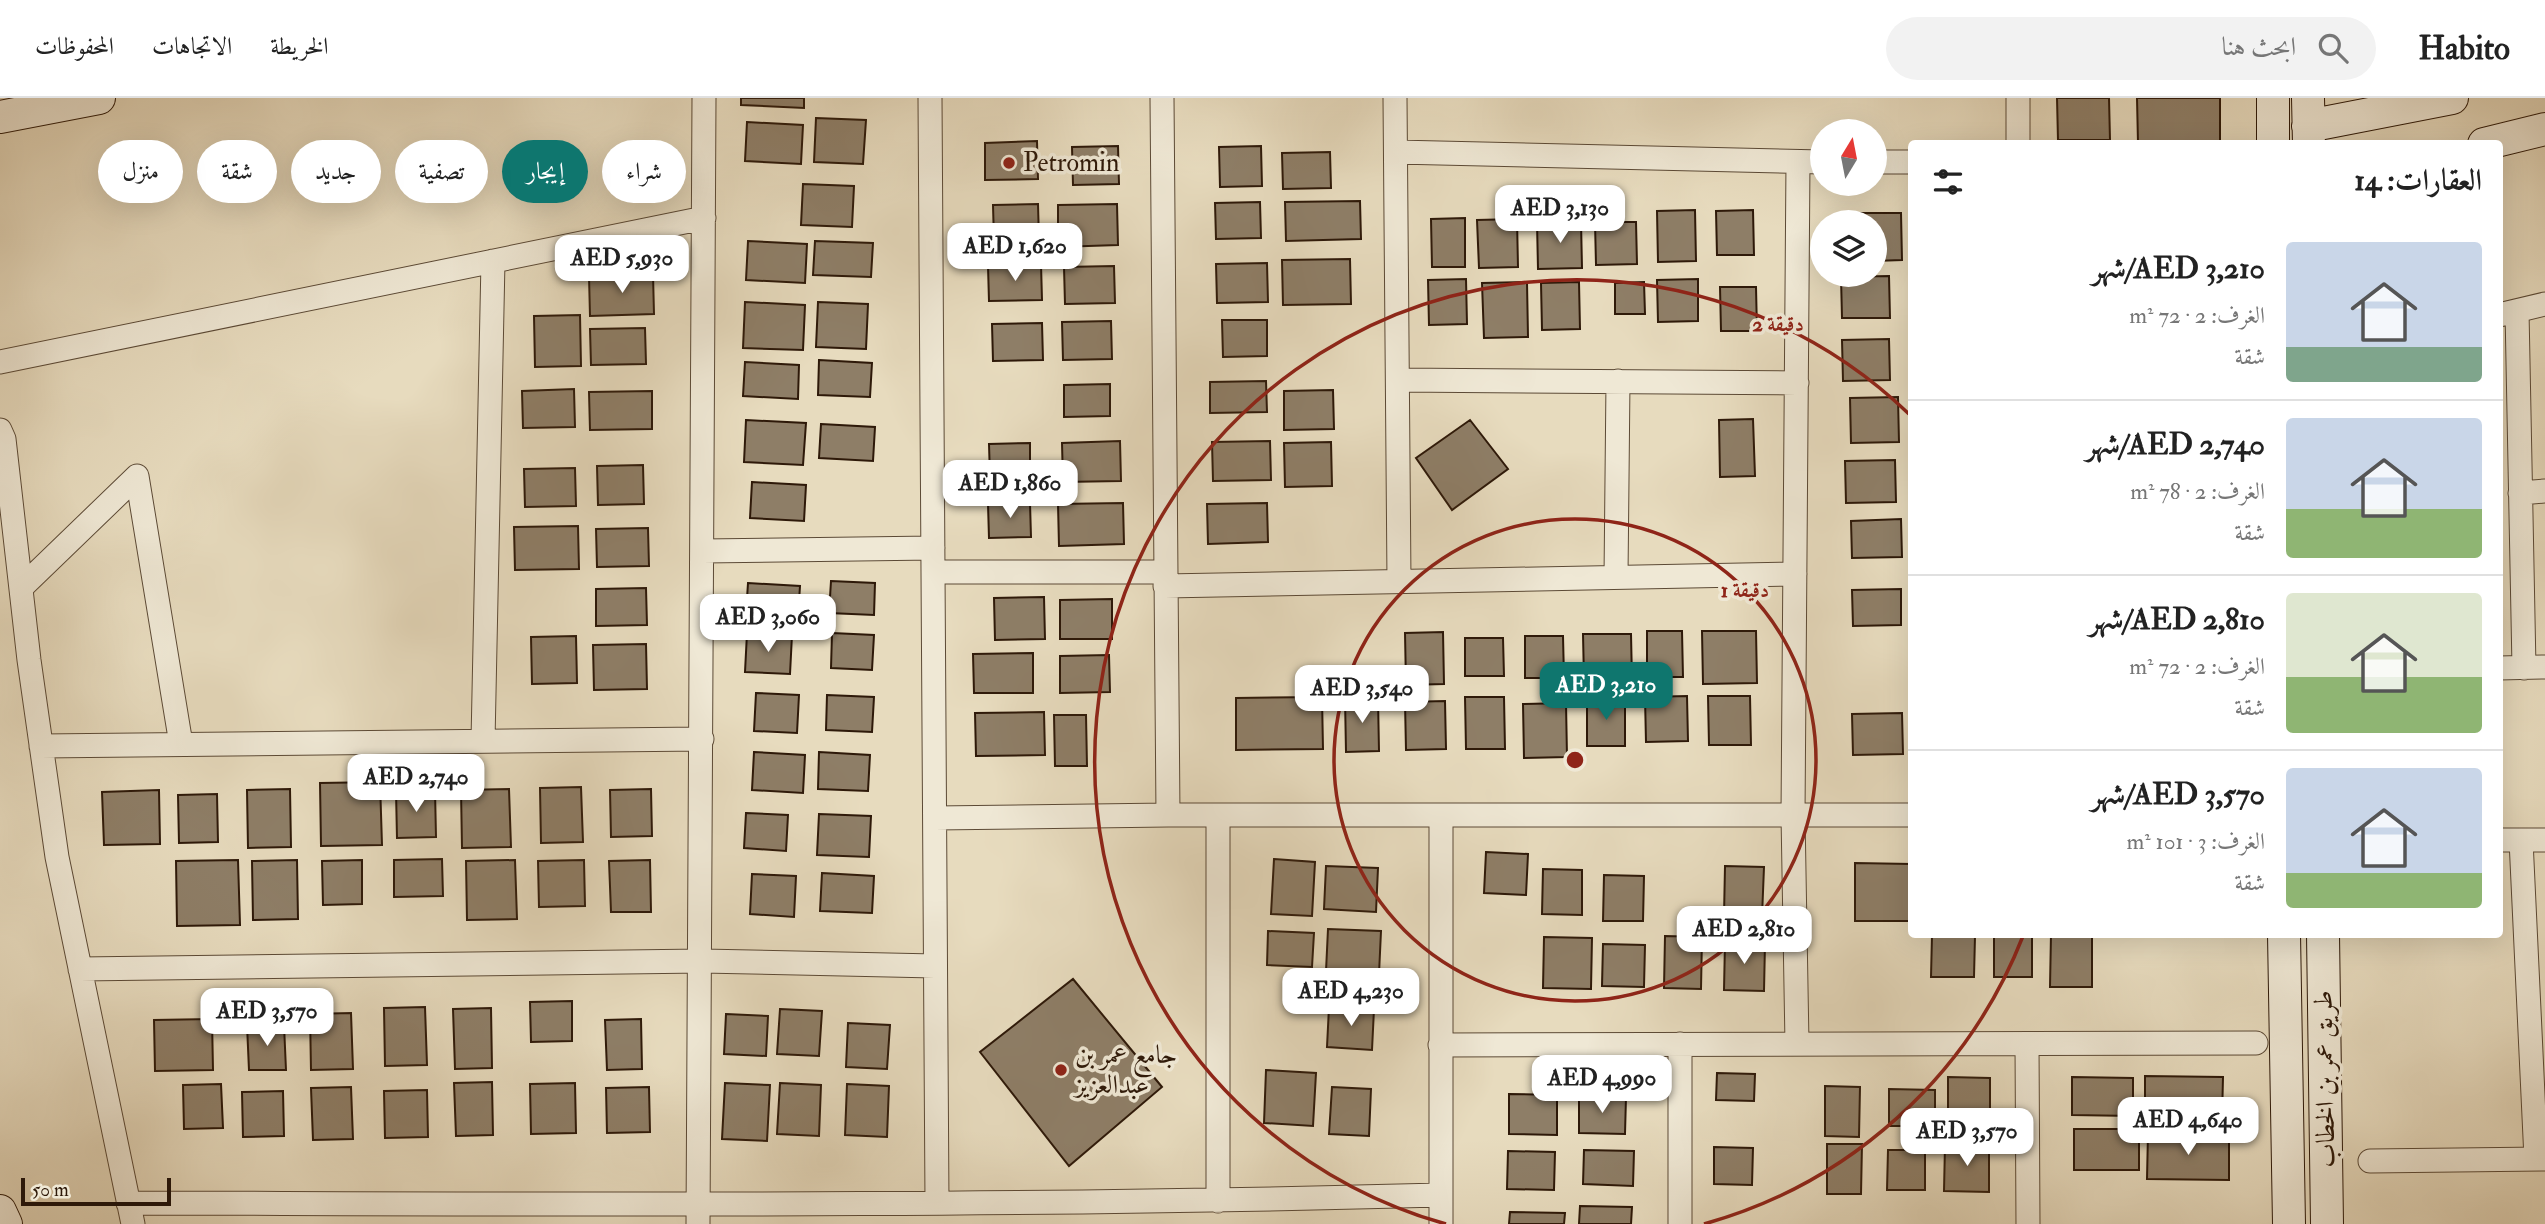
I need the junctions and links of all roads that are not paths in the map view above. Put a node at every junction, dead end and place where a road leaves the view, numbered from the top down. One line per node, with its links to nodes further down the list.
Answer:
1 (99, 98): 9 (main road)
2 (704, 98): 20 (street)
3 (930, 98): 31 (street)
4 (1162, 98): 36 (street)
5 (1395, 98): 15 (street)
6 (2018, 98): 12 (street)
7 (2273, 98): 13 (main road)
8 (2452, 98): 10 (main road)
9 (0, 117)
10 (2308, 122)
11 (2545, 129): 14 (main road)
12 (2018, 140)
13 (2273, 140)
14 (2500, 140)
15 (1396, 152): 16 (street); 25 (street)
16 (1798, 162): 17 (street); 27 (street)
17 (1810, 162)
18 (1887, 162): 19 (street)
19 (1908, 162)
20 (704, 218): 21 (street); 32 (street)
21 (493, 261): 24 (street); 42 (street)
22 (2545, 304): 23 (street)
23 (2508, 313): 30 (street)
24 (0, 362)
25 (1398, 380): 26 (street); 37 (street)
26 (1618, 382): 27 (street); 35 (street)
27 (1797, 383): 34 (street)
28 (0, 430): 38 (street)
29 (2545, 491): 30 (street)
30 (2520, 493): 40 (street)
31 (933, 548): 32 (street); 33 (street)
32 (703, 551): 41 (street)
33 (933, 572): 36 (street); 50 (street)
34 (1795, 574): 35 (street); 48 (street)
35 (1616, 577): 37 (street)
36 (1165, 579): 37 (street); 45 (street)
37 (1399, 581)
38 (21, 588): 43 (street); 44 (street)
39 (2503, 668): 40 (street)
40 (2534, 668)
41 (702, 739): 42 (street); 55 (street)
42 (483, 741): 43 (street)
43 (181, 744): 44 (street)
44 (41, 746): 57 (street)
45 (1168, 815): 46 (street); 50 (street)
46 (1219, 815): 47 (street); 67 (street)
47 (1441, 815): 48 (street); 63 (street)
48 (1793, 815): 49 (street); 60 (street)
49 (1908, 815)
50 (935, 818): 56 (street)
51 (2545, 839): 52 (street)
52 (2510, 840): 58 (street)
53 (2284, 938): 77 (main road, طريق عمر بن الخطاب)
54 (2323, 938): 78 (main road, طريق عمر بن الخطاب)
55 (702, 961): 56 (street); 57 (street); 72 (street)
56 (935, 966): 68 (street)
57 (80, 969): 70 (street)
58 (2537, 994): 64 (street)
59 (1680, 1044): 60 (street); 63 (street); 75 (street)
60 (1797, 1044): 61 (street)
61 (2027, 1044): 62 (street); 76 (street)
62 (2256, 1044)
63 (1440, 1045): 66 (street)
64 (2540, 1159): 65 (street)
65 (2370, 1161)
66 (1440, 1195): 67 (street); 74 (street)
67 (1218, 1201): 68 (street)
68 (937, 1203): 72 (street)
69 (0, 1211): 73 (main road)
70 (130, 1214): 71 (street)
71 (473, 1214): 72 (street)
72 (698, 1214)
73 (6, 1224)
74 (1441, 1224)
75 (1680, 1224)
76 (2028, 1224)
77 (2289, 1224)
78 (2327, 1224)

